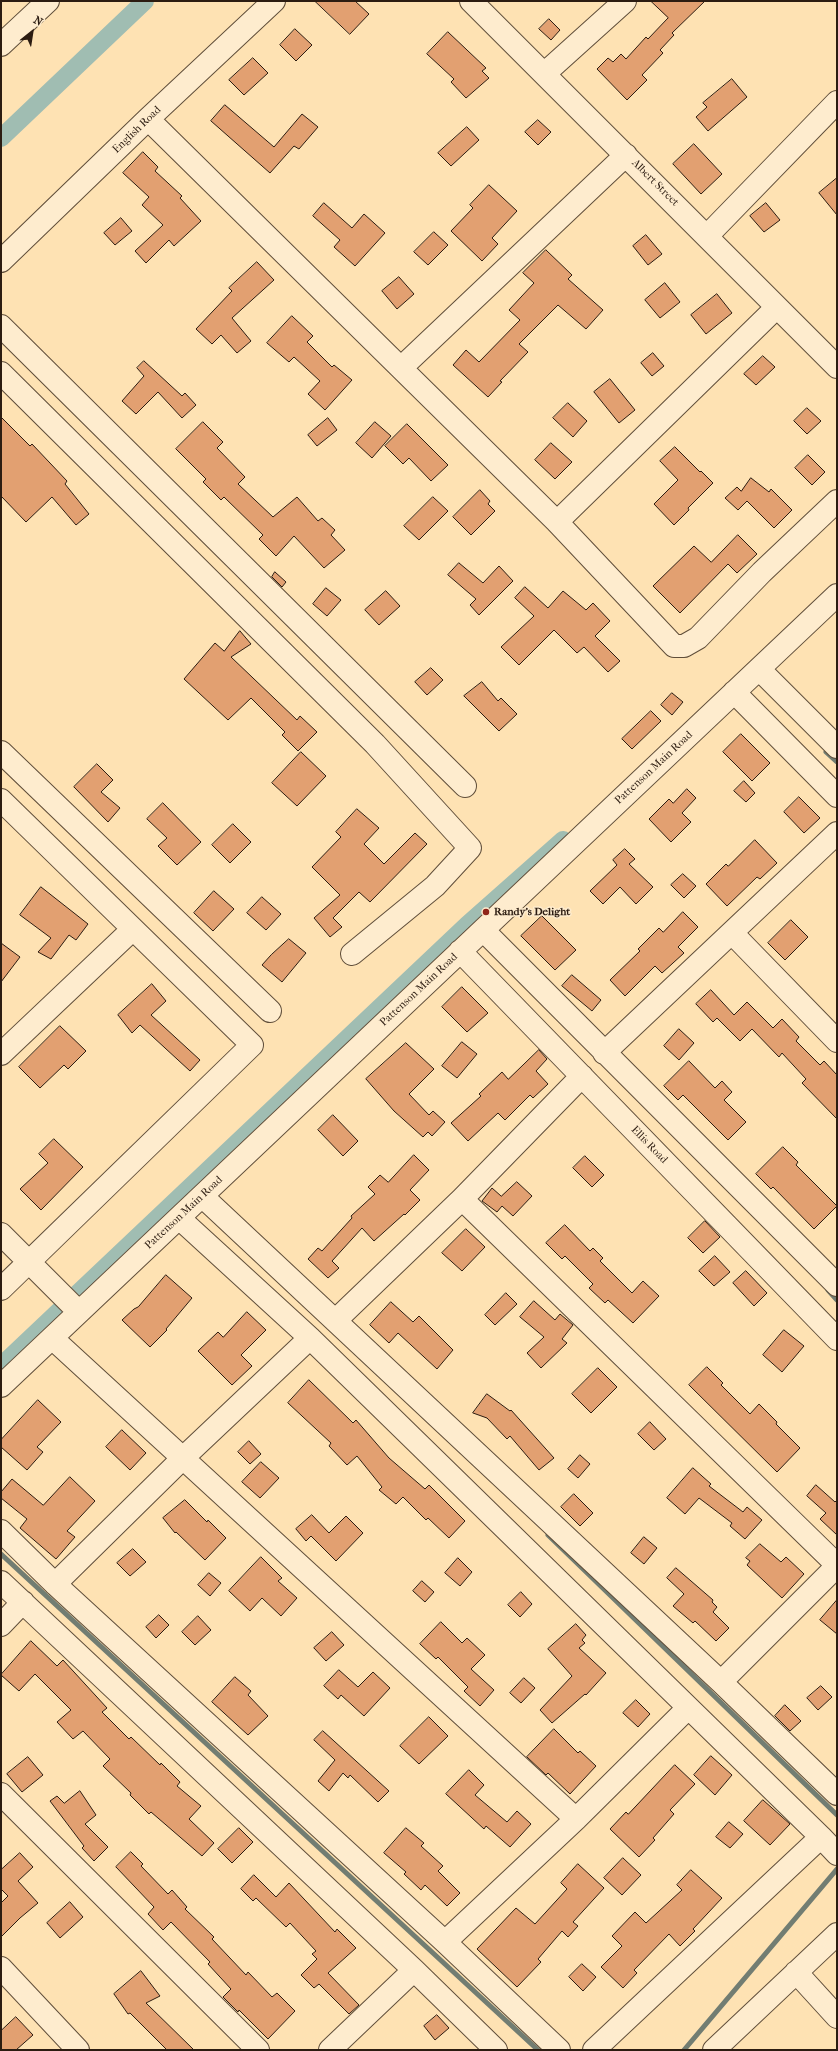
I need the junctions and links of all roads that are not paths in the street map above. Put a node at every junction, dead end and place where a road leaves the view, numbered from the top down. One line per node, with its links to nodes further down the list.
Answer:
1 (48, 1): 5 (street)
2 (274, 1): 8 (street, English Road)
3 (471, 1): 6 (street, Albert Street)
4 (625, 1): 6 (street)
5 (1, 45)
6 (544, 74): 9 (street, Albert Street)
7 (837, 102): 10 (street)
8 (148, 119): 11 (street, English Road); 15 (street)
9 (626, 154): 10 (street, Albert Street); 15 (street)
10 (707, 236): 12 (street, Albert Street)
11 (1, 261)
12 (776, 308): 14 (street, Albert Street); 18 (street)
13 (1, 326): 20 (street)
14 (837, 367)
15 (402, 368): 18 (street)
16 (1, 373): 22 (street)
17 (837, 501): 18 (street)
18 (557, 522)
19 (837, 595): 21 (street, Pattenson Main Road)
20 (350, 672): 22 (street); 25 (street)
21 (748, 679): 23 (street); 26 (street); 30 (street, Pattenson Main Road)
22 (326, 696): 33 (street)
23 (837, 747)
24 (1, 752): 34 (street)
25 (464, 786)
26 (837, 796)
27 (1, 800): 29 (street)
28 (837, 833): 31 (street)
29 (133, 929): 37 (street); 43 (street)
30 (483, 930): 32 (street, Pattenson Main Road); 36 (street)
31 (732, 933): 35 (street); 36 (street)
32 (460, 951): 38 (street, Ellis Road); 39 (street, Pattenson Main Road)
33 (352, 954)
34 (270, 1011)
35 (837, 1041)
36 (604, 1053): 44 (street)
37 (1, 1054)
38 (582, 1076): 40 (street); 50 (street, Ellis Road)
39 (202, 1196): 41 (street, Pattenson Main Road); 47 (street)
40 (462, 1200): 47 (street); 54 (street)
41 (179, 1218): 46 (street, Pattenson Main Road); 49 (street)
42 (1, 1234): 43 (street)
43 (32, 1264): 45 (street); 46 (street)
44 (837, 1285)
45 (1, 1289)
46 (76, 1309): 48 (street, Pattenson Main Road)
47 (336, 1320): 59 (street)
48 (52, 1338): 51 (street, Pattenson Main Road); 52 (street)
49 (310, 1338): 52 (street); 60 (street)
50 (837, 1339)
51 (1, 1386)
52 (183, 1458): 56 (street); 63 (street)
53 (1, 1531): 56 (street)
54 (837, 1565): 59 (street)
55 (1, 1582): 57 (street)
56 (55, 1584): 66 (street)
57 (23, 1602): 58 (street); 68 (street)
58 (1, 1625)
59 (721, 1682): 62 (street)
60 (688, 1708): 63 (street); 64 (street)
61 (1, 1794): 72 (street)
62 (837, 1794)
63 (576, 1819): 66 (street)
64 (830, 1847): 76 (street)
65 (837, 1934): 69 (street)
66 (445, 1942): 75 (street)
67 (1, 1968): 71 (street)
68 (414, 1970): 73 (street); 74 (street)
69 (796, 1972): 70 (street); 77 (street)
70 (837, 2017)
71 (78, 2050)
72 (258, 2050)
73 (330, 2050)
74 (496, 2050)
75 (559, 2050)
76 (594, 2050)
77 (714, 2050)

